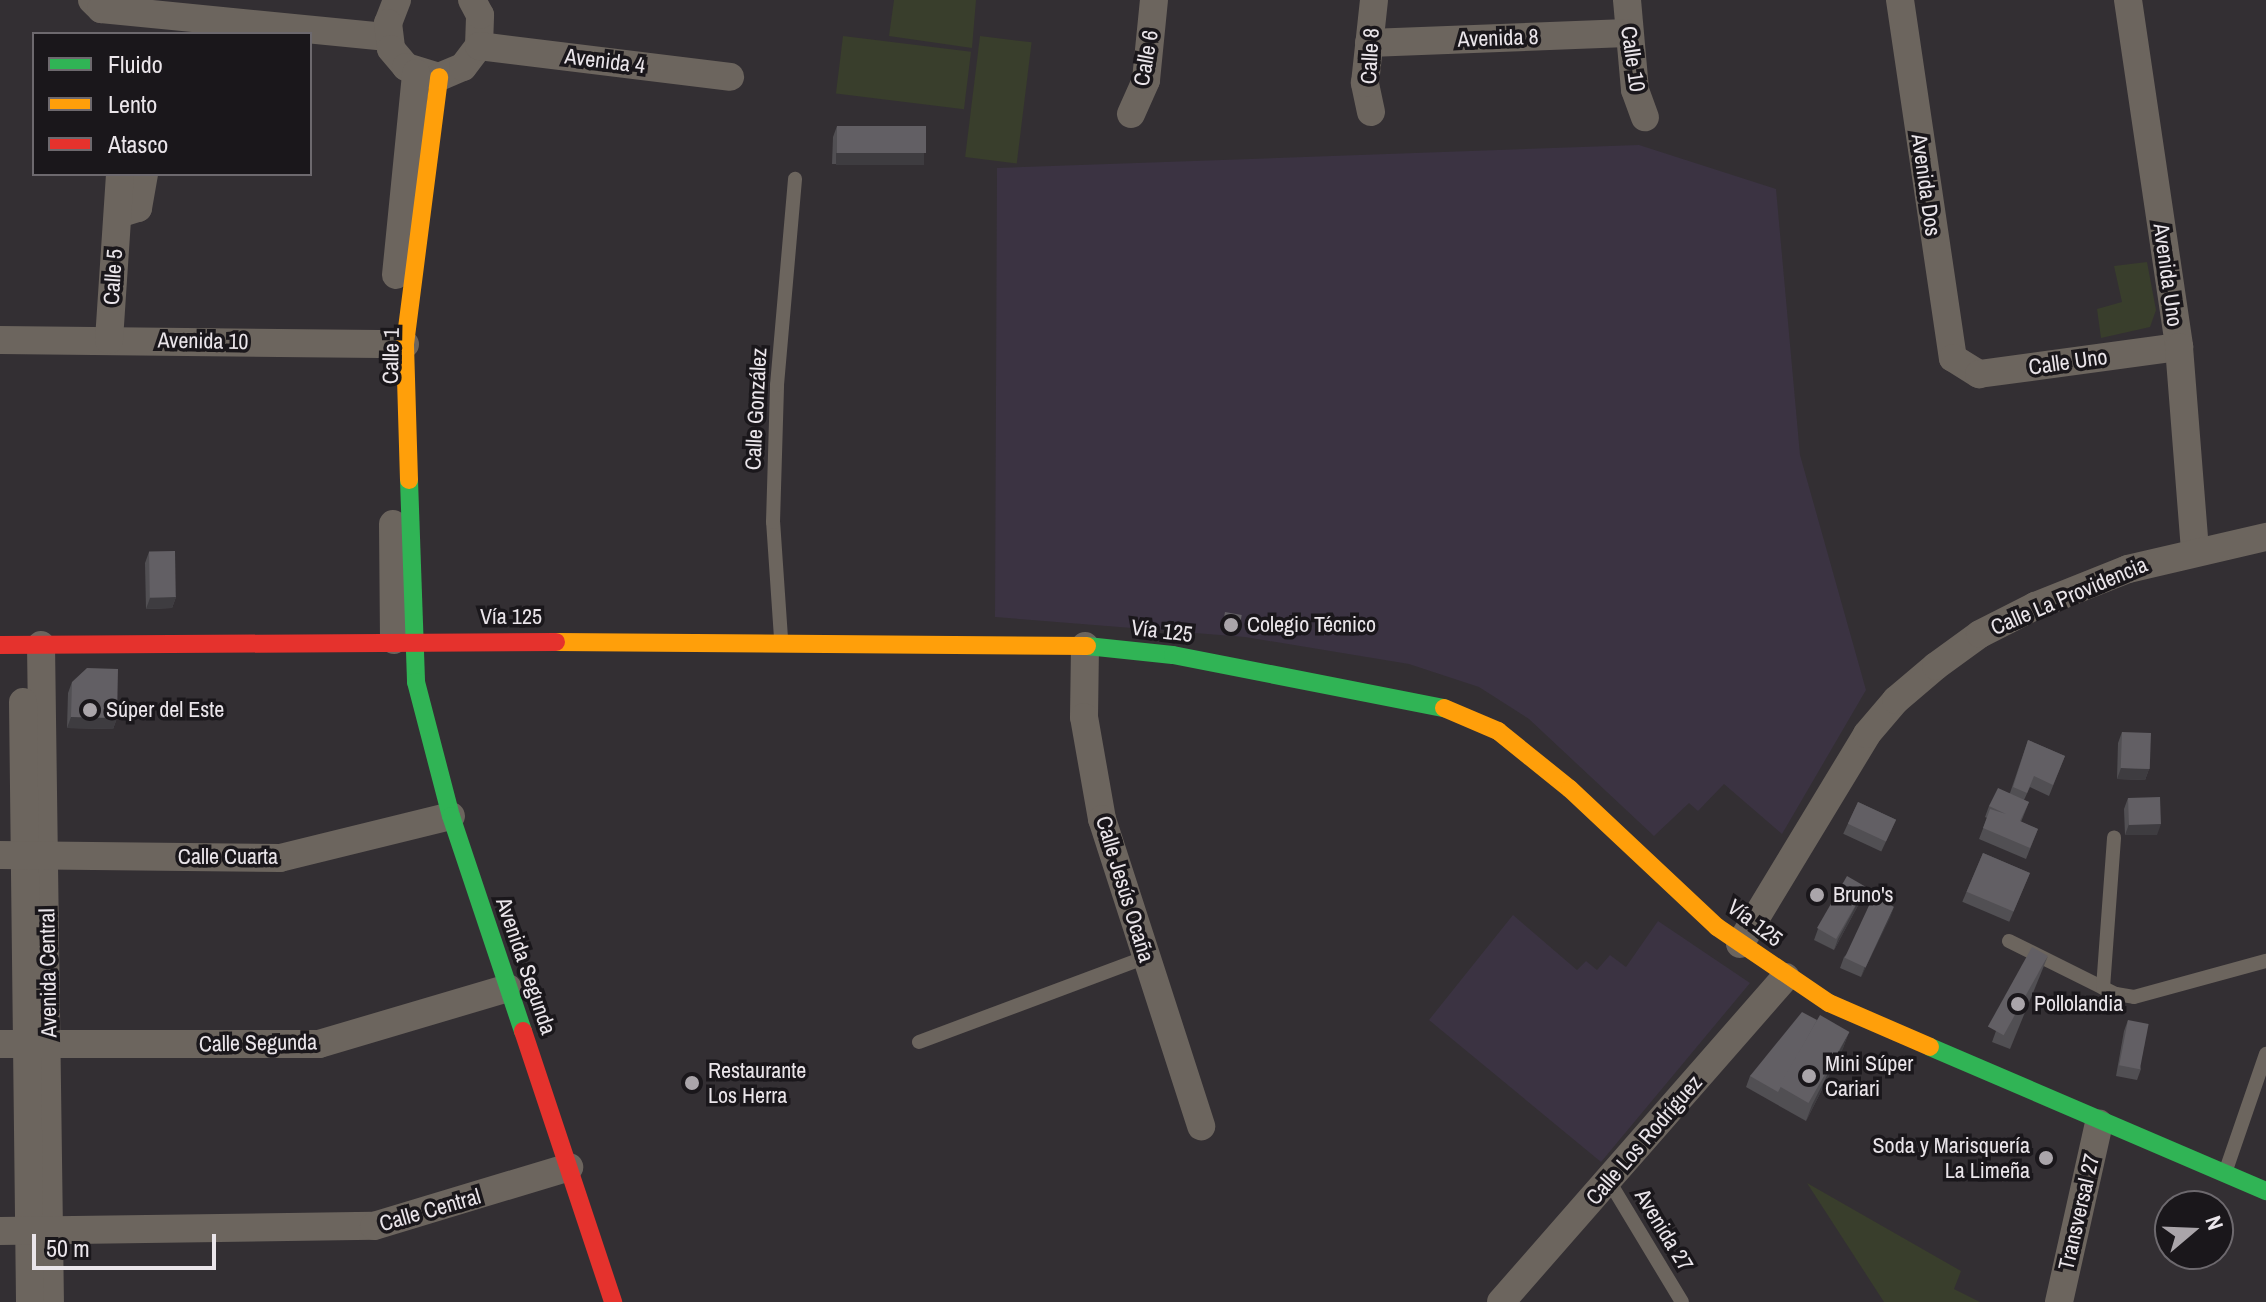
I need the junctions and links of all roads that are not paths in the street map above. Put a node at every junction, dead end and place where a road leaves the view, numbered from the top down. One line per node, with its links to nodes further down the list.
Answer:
1 (92, 0): 9 (street)
2 (397, 0): 11 (street)
3 (472, 0): 13 (street)
4 (1154, 0): 17 (street, Calle 6)
5 (1374, 0): 12 (street, Calle 8)
6 (1627, 0): 10 (street, Calle 10)
7 (1900, 0): 27 (street, Avenida Dos)
8 (2128, 0): 26 (street, Avenida Uno)
9 (155, 7): 11 (street)
10 (1627, 33): 12 (street, Avenida 8); 18 (street, Calle 10)
11 (388, 37): 14 (street)
12 (1369, 43): 16 (street, Calle 8)
13 (479, 46): 14 (street); 15 (street, Avenida 4)
14 (428, 75): 25 (street, Calle 1)
15 (730, 77)
16 (1371, 112)
17 (1131, 114)
18 (1645, 117)
19 (120, 176): 22 (street, Calle 5)
20 (144, 176): 22 (street)
21 (795, 179): 31 (lane, Calle González)
22 (118, 214): 24 (street, Calle 5)
23 (0, 340): 24 (street, Avenida 10)
24 (109, 340): 25 (street, Avenida 10)
25 (397, 344): 30 (street, Calle 1)
26 (2179, 347): 27 (street, Calle Uno); 29 (street, Avenida Uno)
27 (1960, 366)
28 (2266, 537): 29 (street, Calle La Providencia)
29 (2195, 552): 38 (street, Calle La Providencia)
30 (404, 640): 31 (main road, Vía 125); 32 (main road, Vía 125); 34 (main road, Avenida Segunda)
31 (781, 641): 33 (main road, Vía 125)
32 (21, 645): 36 (street, Avenida Central)
33 (1085, 646): 38 (main road, Vía 125); 39 (street, Calle Jesús Ocaña)
34 (451, 816): 36 (street, Calle Cuarta); 42 (main road, Avenida Segunda)
35 (2114, 837): 43 (lane)
36 (25, 855): 46 (street, Avenida Central)
37 (2009, 941): 43 (lane)
38 (1740, 944): 41 (main road, Vía 125)
39 (1146, 957): 44 (lane); 49 (street, Calle Jesús Ocaña)
40 (2266, 961): 43 (lane)
41 (1786, 977): 48 (main road, Vía 125); 52 (street, Calle Los Rodríguez)
42 (508, 988): 46 (street, Calle Segunda); 50 (main road, Avenida Segunda)
43 (2103, 988)
44 (919, 1042)
45 (0, 1044): 46 (street, Calle Segunda)
46 (39, 1044): 55 (street, Avenida Central)
47 (2266, 1054): 51 (lane)
48 (2099, 1123): 51 (main road, Vía 125); 61 (street, Transversal 27)
49 (1201, 1126)
50 (569, 1167): 55 (street, Calle Central); 58 (main road, Avenida Segunda)
51 (2224, 1175): 53 (main road, Vía 125)
52 (1609, 1181): 59 (street, Calle Los Rodríguez); 60 (lane, Avenida 27)
53 (2266, 1191)
54 (0, 1231): 55 (street, Calle Central)
55 (39, 1231): 56 (street, Avenida Central); 57 (street, Avenida Central)
56 (30, 1302)
57 (50, 1302)
58 (613, 1302)
59 (1501, 1302)
60 (1682, 1302)
61 (2059, 1302)

